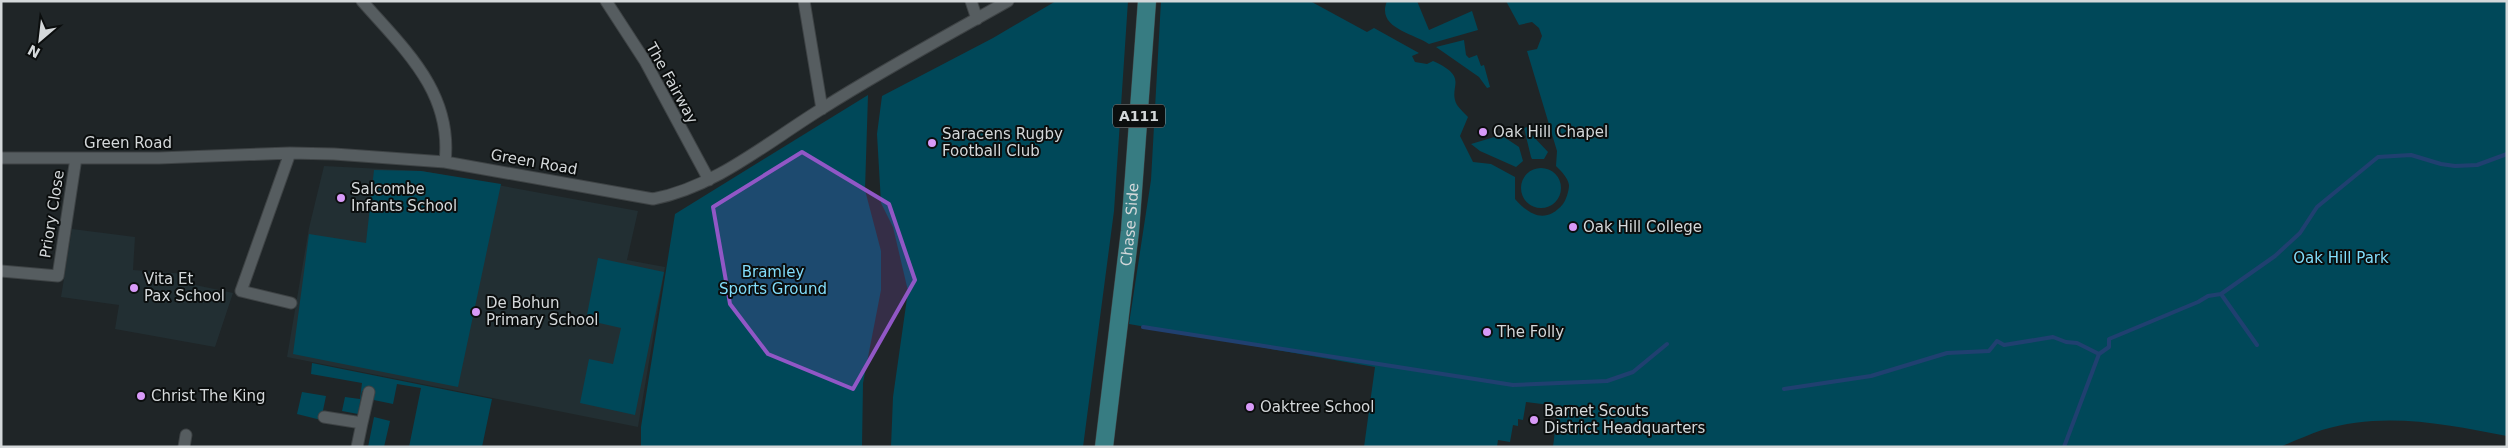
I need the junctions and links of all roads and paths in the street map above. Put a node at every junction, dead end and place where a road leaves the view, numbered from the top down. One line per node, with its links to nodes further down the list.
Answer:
1 (362, 1): 12 (street)
2 (606, 1): 13 (street, The Fairway)
3 (804, 1): 8 (street)
4 (971, 1): 7 (street)
5 (1008, 1): 7 (street, Green Road)
6 (1147, 1): 22 (main road, Chase Side / A111)
7 (976, 19): 8 (street, Green Road)
8 (822, 109): 13 (street, Green Road)
9 (290, 153): 11 (street, Green Road); 12 (street, Green Road); 15 (street)
10 (1, 158): 11 (street, Green Road)
11 (76, 158): 14 (street, Priory Close)
12 (445, 162): 13 (street, Green Road)
13 (709, 180)
14 (1, 271)
15 (292, 303)
16 (369, 392): 18 (street)
17 (324, 417): 18 (street)
18 (362, 423): 21 (street)
19 (186, 434): 20 (street)
20 (184, 447)
21 (357, 447)
22 (1104, 447)

